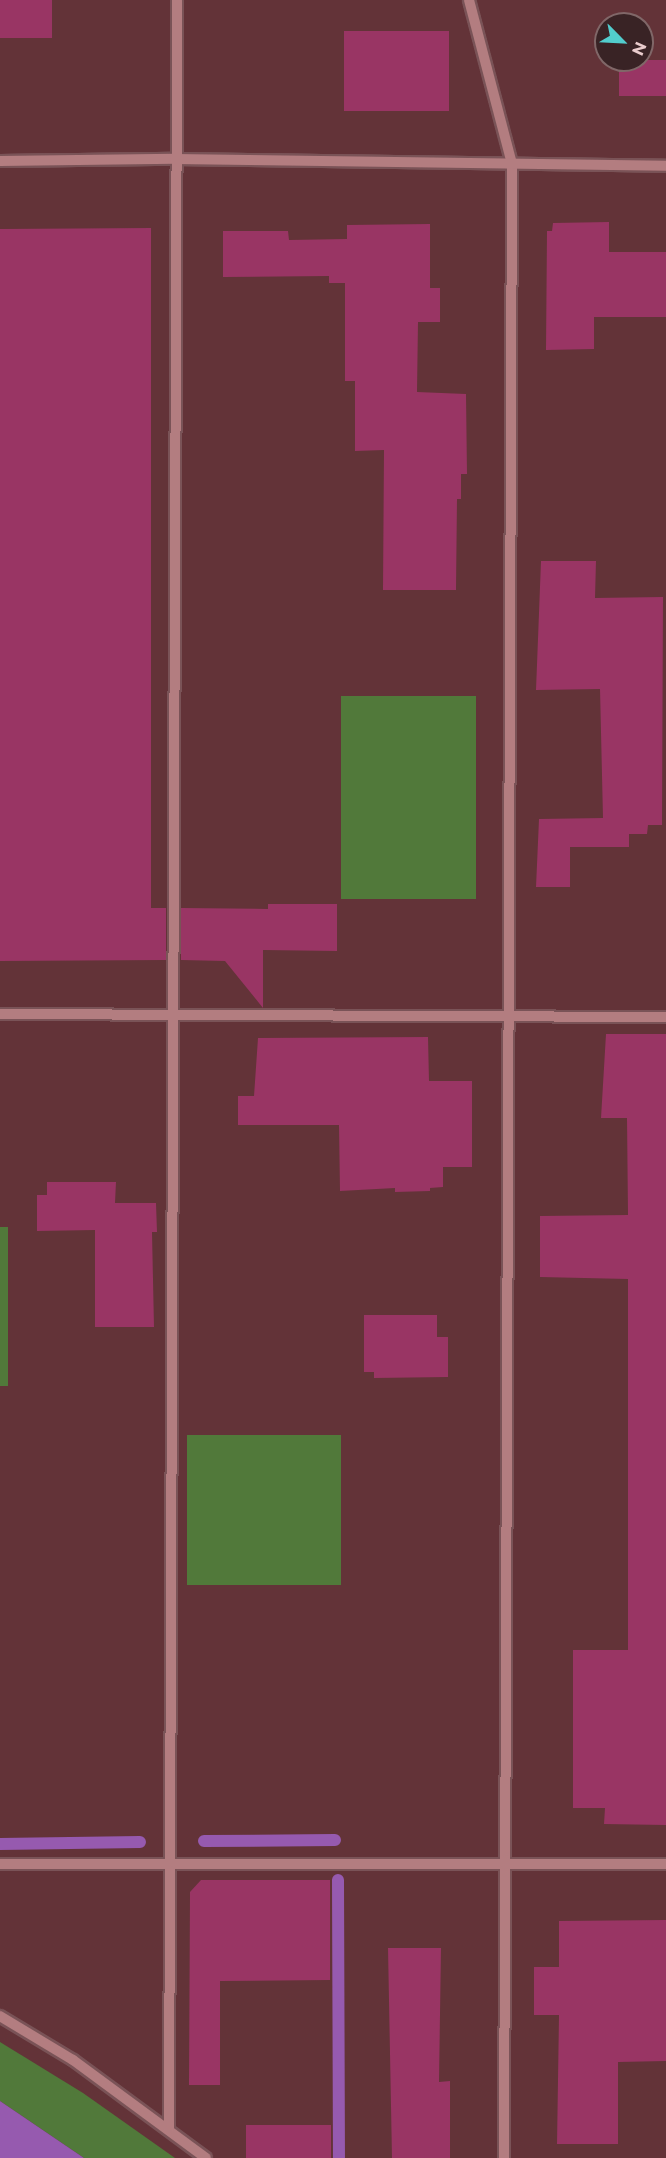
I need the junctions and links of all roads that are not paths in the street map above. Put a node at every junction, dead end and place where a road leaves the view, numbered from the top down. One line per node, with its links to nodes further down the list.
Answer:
1 (177, 0): 3 (street)
2 (469, 0): 5 (street)
3 (175, 159): 4 (street); 5 (street); 8 (street)
4 (0, 161)
5 (512, 164): 6 (street); 9 (street)
6 (666, 166)
7 (0, 1014): 8 (street)
8 (172, 1014): 9 (street); 12 (street)
9 (508, 1016): 10 (street); 13 (street)
10 (666, 1017)
11 (0, 1864): 12 (street)
12 (170, 1864): 13 (street); 16 (street)
13 (505, 1864): 14 (street); 18 (street)
14 (666, 1864)
15 (0, 2016): 16 (street)
16 (169, 2129): 17 (street)
17 (206, 2158)
18 (504, 2158)

